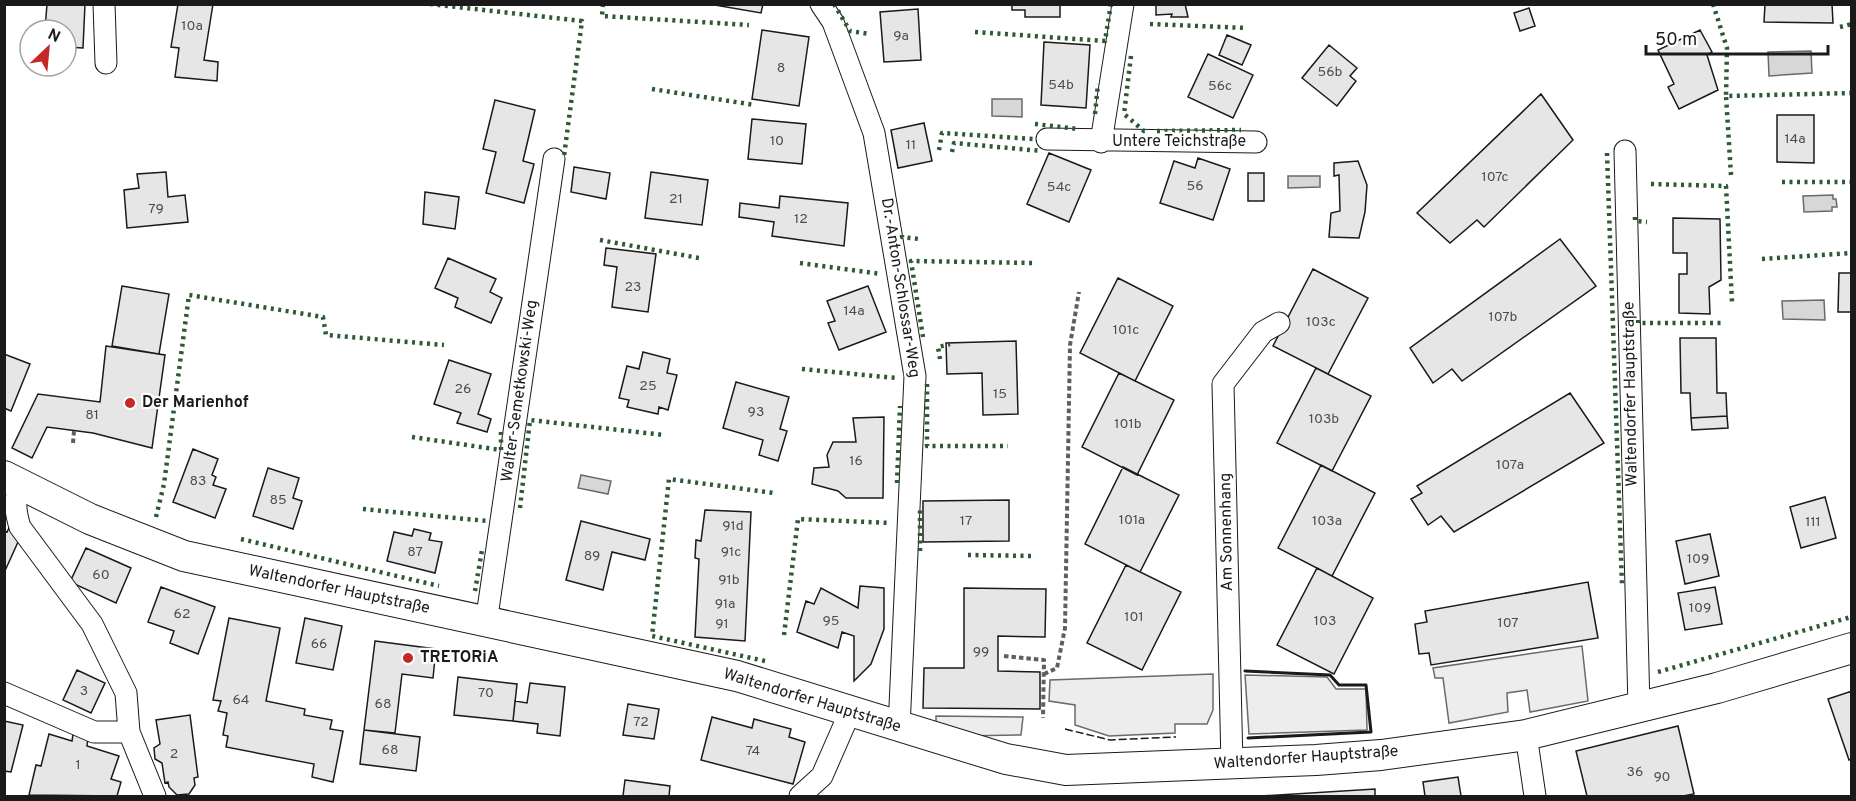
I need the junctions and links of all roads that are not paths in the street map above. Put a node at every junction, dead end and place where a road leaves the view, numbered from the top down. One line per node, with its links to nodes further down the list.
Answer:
1 (104, 4): 4 (street)
2 (821, 4): 17 (street, Dr.-Anton-Schlossar-Weg)
3 (1123, 4): 6 (street, Untere Teichstraße)
4 (106, 63)
5 (1047, 139): 6 (street, Untere Teichstraße)
6 (1101, 142): 7 (street, Untere Teichstraße)
7 (1256, 142)
8 (1625, 151): 15 (street, Waltendorfer Hauptstraße)
9 (554, 159): 12 (street, Walter-Semetkowski-Weg)
10 (1278, 323): 20 (street, Am Sonnenhang)
11 (12, 480): 12 (main road, Waltendorfer Hauptstraße); 18 (street)
12 (486, 623): 16 (main road, Waltendorfer Hauptstraße)
13 (1851, 648): 15 (main road, Waltendorfer Hauptstraße)
14 (4, 693): 18 (street)
15 (1639, 708): 19 (main road, Waltendorfer Hauptstraße)
16 (850, 712): 17 (main road, Waltendorfer Hauptstraße); 22 (street)
17 (899, 728): 20 (main road, Waltendorfer Hauptstraße)
18 (129, 732): 21 (street)
19 (1526, 735): 20 (main road, Waltendorfer Hauptstraße); 23 (street)
20 (1232, 764)
21 (155, 796)
22 (800, 796)
23 (1535, 796)

